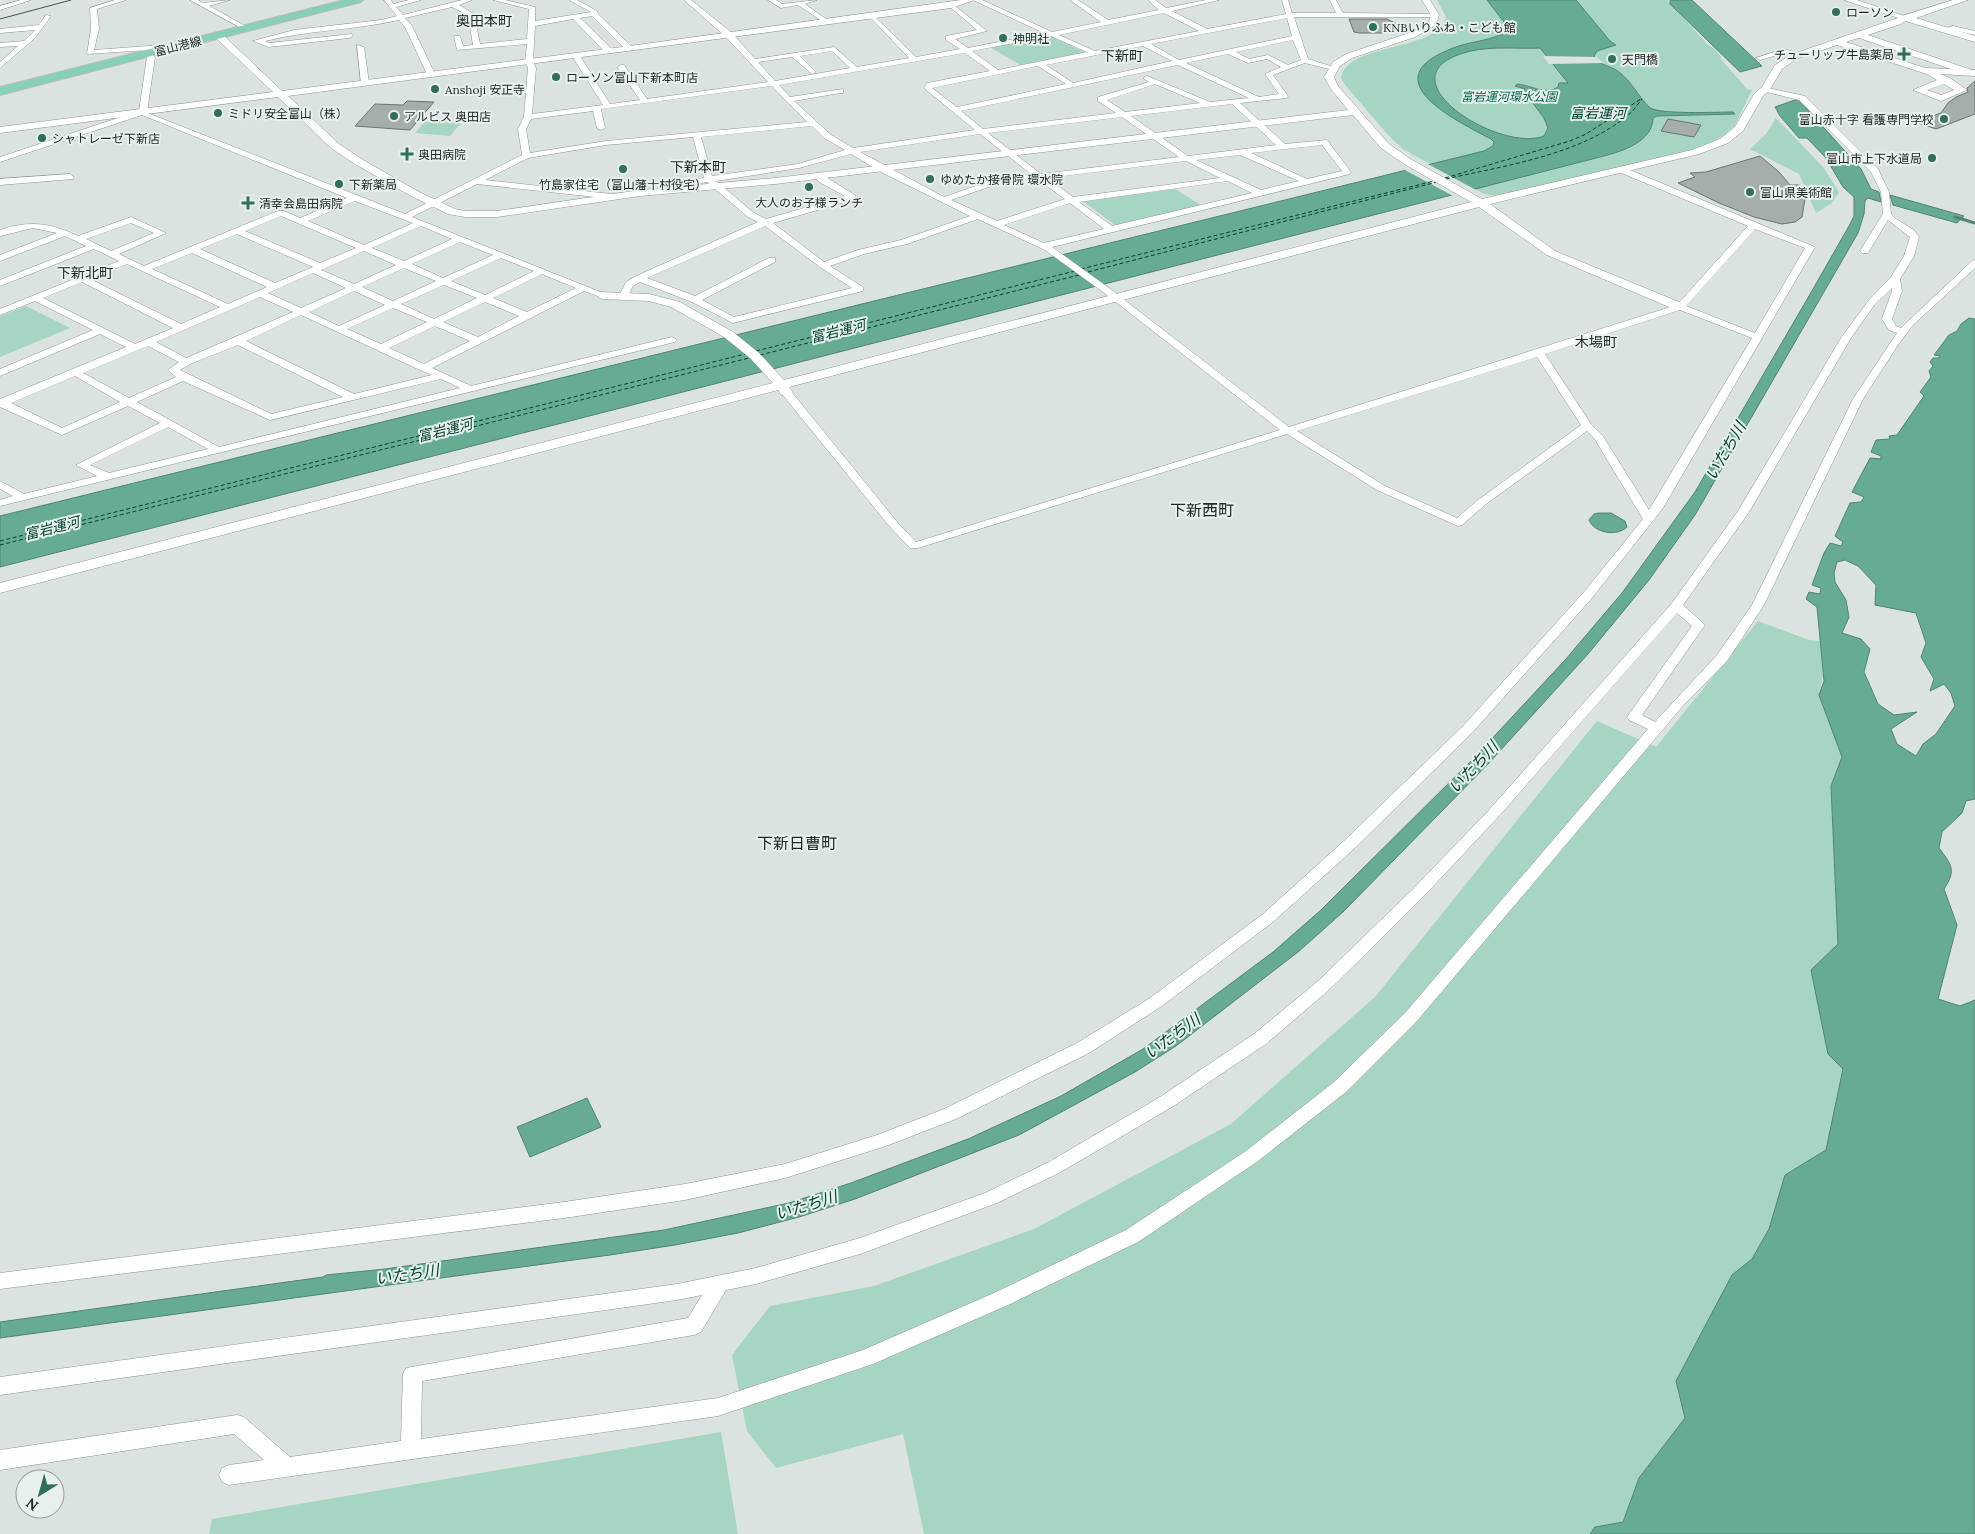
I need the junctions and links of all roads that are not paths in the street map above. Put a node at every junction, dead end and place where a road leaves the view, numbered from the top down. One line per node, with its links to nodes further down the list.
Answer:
1 (28, 0): 29 (street)
2 (123, 0): 62 (street)
3 (193, 0): 26 (street)
4 (227, 0): 26 (street)
5 (357, 0): 44 (main road, 富山港線)
6 (387, 0): 28 (street)
7 (418, 0): 28 (street)
8 (469, 0): 27 (street)
9 (496, 0): 42 (street)
10 (572, 0): 31 (street)
11 (687, 0): 51 (street)
12 (771, 0): 24 (street)
13 (814, 0): 24 (street)
14 (971, 0): 25 (street)
15 (976, 0): 48 (street)
16 (1073, 0): 41 (street)
17 (1151, 0): 30 (street)
18 (1216, 0): 30 (street)
19 (1286, 0): 32 (street)
20 (1333, 0): 33 (street)
21 (1426, 0): 34 (street)
22 (1848, 0): 39 (street)
23 (1962, 0): 39 (main road)
24 (799, 3): 40 (street)
25 (951, 4): 36 (street); 66 (street)
26 (202, 5): 44 (street)
27 (453, 5): 38 (street); 63 (street)
28 (392, 6): 38 (street)
29 (0, 8)
30 (1164, 10): 41 (street); 47 (street)
31 (594, 14): 37 (street); 65 (street)
32 (1290, 15): 33 (street); 47 (street); 54 (street)
33 (1341, 15): 34 (street)
34 (1435, 15): 84 (street)
35 (48, 16): 43 (street)
36 (872, 16): 40 (street); 75 (street)
37 (575, 17): 42 (street); 67 (street)
38 (401, 18): 53 (street); 91 (street)
39 (1906, 18): 45 (main road); 52 (street)
40 (827, 22): 51 (street)
41 (1106, 22): 48 (street)
42 (532, 24): 57 (street)
43 (41, 26): 46 (street); 59 (street)
44 (246, 28): 50 (main road, 富山港線)
45 (1944, 30): 49 (street); 56 (main road)
46 (0, 31)
47 (1204, 32): 60 (street)
48 (1052, 33): 66 (street); 70 (street)
49 (1975, 33)
50 (218, 35): 62 (main road, 富山港線); 100 (street)
51 (730, 35): 65 (street); 76 (street)
52 (1859, 35): 58 (street); 90 (street)
53 (349, 36)
54 (1296, 37): 68 (street); 77 (street)
55 (457, 38): 63 (street)
56 (1975, 39)
57 (531, 41): 63 (street); 78 (street)
58 (1835, 42): 71 (street); 86 (street)
59 (26, 43): 61 (street); 81 (street)
60 (1144, 43): 70 (street); 79 (street)
61 (0, 45)
62 (176, 46): 69 (main road, 富山港線)
63 (477, 46)
64 (360, 48): 94 (street)
65 (630, 49): 67 (street)
66 (965, 50): 75 (street); 88 (street)
67 (609, 51): 73 (street)
68 (1228, 51): 79 (street); 82 (street)
69 (149, 53): 98 (main road, 富山港線); 109 (street)
70 (1094, 53): 80 (street)
71 (1800, 54): 74 (street); 97 (street)
72 (794, 55): 76 (street); 85 (street); 87 (street)
73 (576, 56): 78 (street); 106 (street)
74 (1760, 58)
75 (914, 59): 85 (street)
76 (753, 61): 95 (street)
77 (1305, 61): 82 (street); 84 (street)
78 (529, 62): 91 (street); 112 (street)
79 (1178, 62): 89 (street); 101 (street)
80 (1040, 64): 88 (street); 96 (street)
81 (0, 66)
82 (1287, 67): 101 (street)
83 (621, 68): 103 (street)
84 (1333, 68): 110 (street)
85 (856, 70): 95 (street)
86 (1924, 71): 90 (street); 92 (street)
87 (812, 72)
88 (996, 72): 108 (street)
89 (1132, 72): 93 (street); 96 (street)
90 (1974, 73)
91 (431, 74): 94 (street)
92 (1947, 80)
93 (1155, 82): 105 (street); 111 (street)
94 (365, 83): 100 (street)
95 (773, 84): 102 (street); 103 (street)
96 (1072, 85): 108 (street)
97 (1767, 87): 128 (street); 142 (street)
98 (0, 91)
99 (840, 91): 102 (street)
100 (280, 94): 109 (street); 143 (street)
101 (1258, 99): 104 (street)
102 (788, 100): 114 (street)
103 (646, 102): 106 (street)
104 (1234, 102): 105 (street); 113 (street)
105 (1209, 105): 111 (street)
106 (608, 107): 107 (street)
107 (596, 108): 112 (street); 115 (street)
108 (956, 110): 117 (street)
109 (143, 112): 116 (street); 126 (street); 139 (street)
110 (1356, 112): 113 (street); 144 (street)
111 (1123, 115): 117 (street); 119 (street)
112 (528, 117): 124 (street)
113 (1258, 123): 119 (street); 120 (street)
114 (812, 124): 118 (street); 121 (street)
115 (602, 128)
116 (0, 130)
117 (983, 131): 121 (street); 123 (street)
118 (696, 135): 124 (street); 135 (street)
119 (1152, 136): 123 (street); 125 (street)
120 (1282, 146): 122 (street); 136 (street)
121 (851, 151): 127 (street); 135 (street)
122 (1240, 152): 125 (street); 136 (street)
123 (1010, 153): 127 (street); 130 (street)
124 (526, 156): 134 (street)
125 (1186, 158): 130 (street); 132 (street)
126 (0, 160)
127 (882, 168): 129 (street); 140 (street)
128 (1626, 172): 144 (street); 151 (street)
129 (818, 176): 135 (street); 148 (street)
130 (1041, 176): 140 (street); 141 (street)
131 (70, 177): 133 (street)
132 (1228, 179): 137 (street); 141 (street)
133 (0, 182)
134 (476, 182): 138 (street); 143 (street)
135 (712, 182): 138 (street); 148 (street)
136 (1307, 182): 137 (street)
137 (1259, 193): 152 (street)
138 (611, 197): 143 (street)
139 (354, 198): 146 (street); 147 (street)
140 (944, 200): 145 (street)
141 (1072, 200): 150 (street); 152 (street)
142 (1886, 203): 162 (street); 176 (street)
143 (434, 204): 146 (street)
144 (1486, 205): 185 (street); 191 (street)
145 (978, 216): 150 (street); 170 (street)
146 (406, 218): 149 (street)
147 (300, 221): 153 (street); 160 (street)
148 (766, 222): 170 (street); 175 (street)
149 (421, 223): 157 (street); 160 (street)
150 (998, 224): 159 (street)
151 (1754, 225): 191 (street); 200 (street)
152 (1110, 229): 159 (street)
153 (237, 231): 161 (street); 171 (street)
154 (0, 233): 155 (street)
155 (65, 233): 156 (street); 165 (street)
156 (78, 239): 158 (street); 163 (street)
157 (459, 239): 164 (street); 169 (street)
158 (94, 246): 163 (street); 178 (street)
159 (1043, 246): 185 (street)
160 (364, 248): 169 (street); 171 (street)
161 (192, 249): 172 (street); 179 (street)
162 (1865, 251)
163 (111, 254): 167 (street)
164 (500, 255): 173 (street); 177 (street)
165 (0, 258)
166 (772, 260): 188 (street)
167 (127, 261): 172 (street); 174 (street)
168 (1975, 263): 199 (street)
169 (403, 264): 177 (street); 180 (street)
170 (823, 265): 188 (street)
171 (317, 268): 179 (street); 180 (street)
172 (144, 269): 190 (street)
173 (542, 271): 181 (street); 187 (street)
174 (83, 278): 186 (street); 196 (street)
175 (639, 278): 184 (street); 188 (street)
176 (1895, 279): 199 (street); 230 (street)
177 (444, 281): 187 (street); 189 (street)
178 (0, 283)
179 (275, 287): 182 (street)
180 (353, 287): 189 (street); 192 (street)
181 (583, 288): 183 (street); 194 (street)
182 (260, 293): 190 (street); 192 (street)
183 (603, 295): 184 (street)
184 (624, 296): 214 (street)
185 (1115, 296): 214 (street); 221 (street)
186 (36, 298): 193 (street); 198 (street)
187 (485, 298): 194 (street); 195 (street)
188 (695, 300)
189 (393, 304): 195 (street); 197 (street)
190 (228, 307): 196 (street)
191 (1680, 307): 200 (street); 207 (street)
192 (299, 311): 197 (street); 201 (street)
193 (0, 312)
194 (527, 316): 202 (street)
195 (435, 322): 202 (street); 206 (street)
196 (181, 328): 204 (street)
197 (340, 329): 206 (street)
198 (100, 332): 205 (street); 211 (street)
199 (1903, 332): 231 (street)
200 (1757, 337): 227 (street)
201 (238, 340): 208 (street); 216 (street)
202 (478, 340): 209 (street)
203 (672, 340): 215 (street)
204 (148, 342): 205 (street); 208 (street)
205 (133, 347): 210 (street)
206 (381, 348): 209 (street)
207 (1540, 353): 220 (street); 221 (street)
208 (186, 362): 213 (street)
209 (424, 368): 212 (street)
210 (74, 372): 217 (street); 218 (street)
211 (0, 373)
212 (442, 376): 215 (street); 216 (street)
213 (183, 377): 216 (street); 218 (street)
214 (781, 385): 221 (street); 228 (street); 229 (street)
215 (468, 388): 222 (street)
216 (352, 397)
217 (1, 403): 218 (street)
218 (129, 403): 219 (street)
219 (168, 423): 222 (street); 223 (street)
220 (1586, 426): 221 (street); 227 (street)
221 (1287, 430)
222 (217, 450): 223 (street)
223 (109, 477): 225 (street)
224 (0, 484): 225 (street)
225 (22, 497): 226 (street)
226 (0, 502)
227 (1649, 519): 232 (street)
228 (0, 588)
229 (0, 597)
230 (1676, 606): 231 (street); 233 (street)
231 (1657, 728): 235 (street)
232 (0, 1281)
233 (720, 1284): 234 (street); 235 (street)
234 (0, 1386)
235 (411, 1450): 237 (street)
236 (0, 1460): 237 (street)
237 (287, 1467): 238 (street)
238 (229, 1475)

